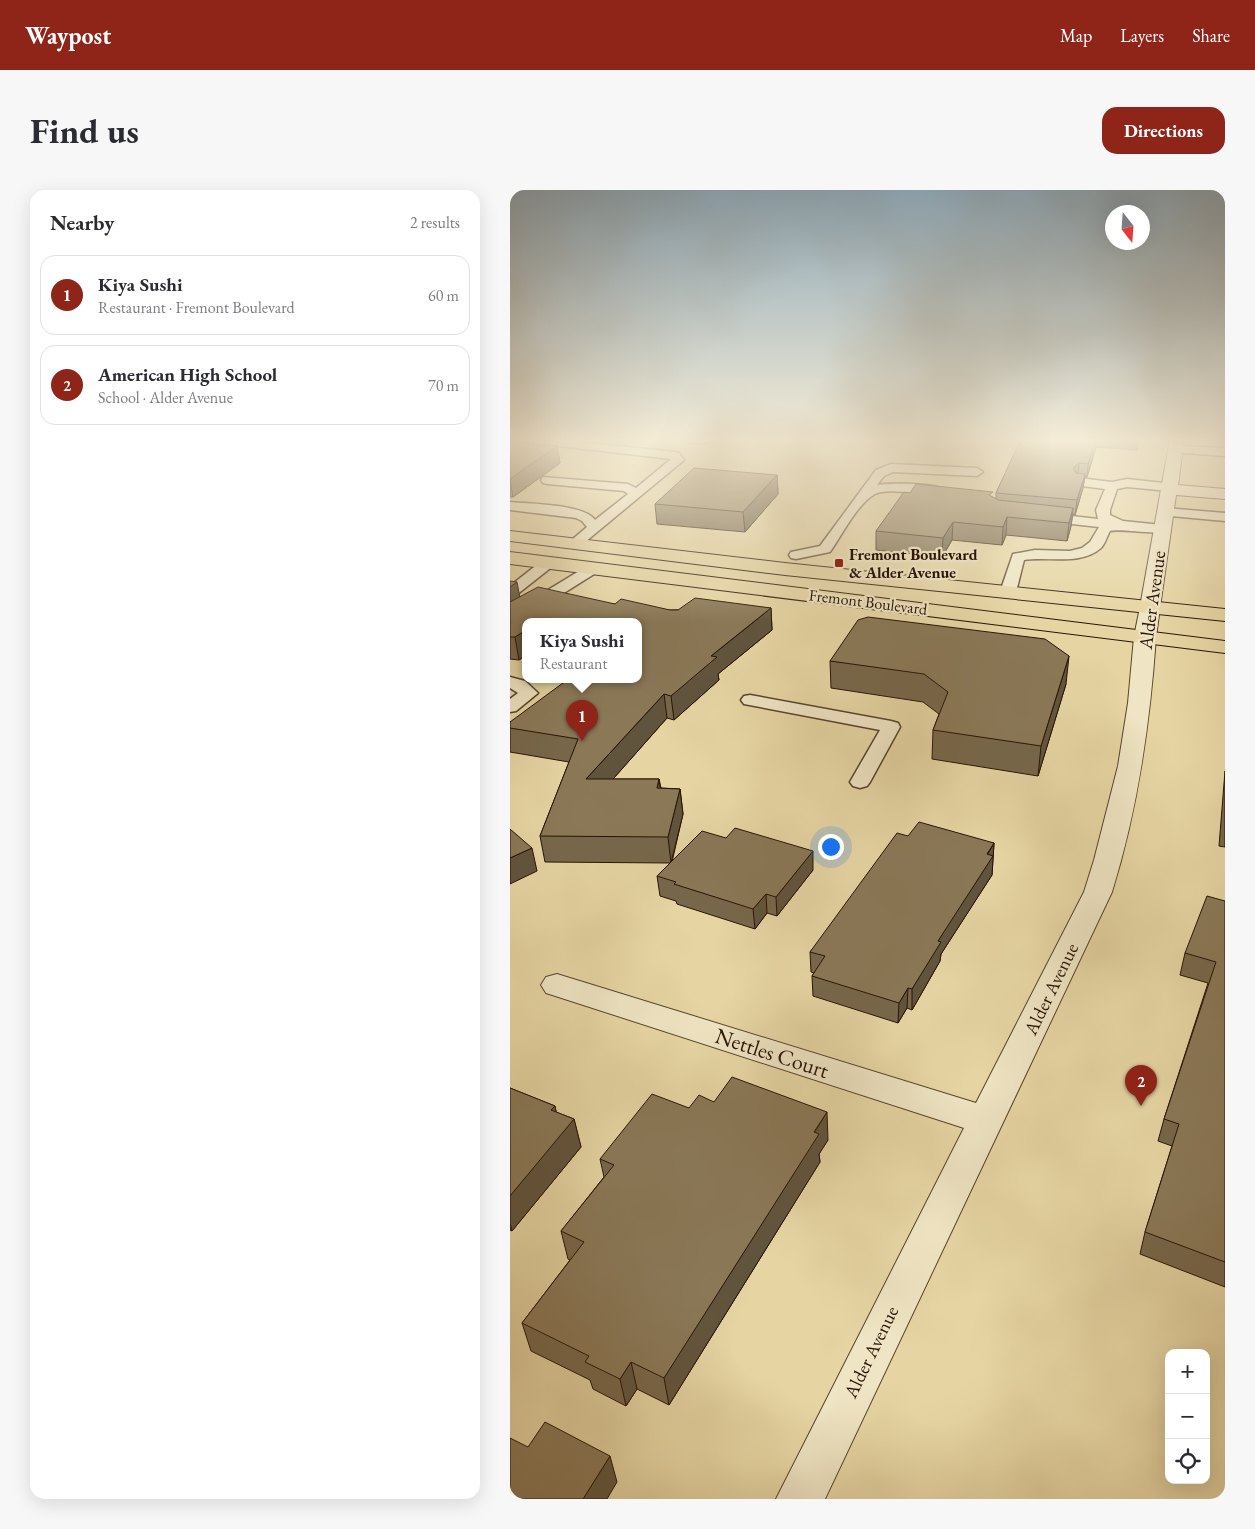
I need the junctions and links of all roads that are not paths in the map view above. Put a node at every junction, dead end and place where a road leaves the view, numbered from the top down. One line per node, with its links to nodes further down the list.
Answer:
1 (628, 500): 10 (lane)
2 (860, 500): 13 (lane)
3 (1107, 500): 9 (lane)
4 (1167, 500): 8 (street, Alder Avenue)
5 (510, 506): 10 (lane)
6 (1035, 516): 9 (lane)
7 (1225, 517): 8 (lane)
8 (1164, 520): 9 (lane); 21 (street, Alder Avenue)
9 (1120, 525): 18 (lane)
10 (594, 528): 12 (lane)
11 (510, 536): 12 (main road, Fremont Boulevard)
12 (574, 544): 18 (main road, Fremont Boulevard)
13 (796, 555)
14 (510, 558): 15 (main road, Fremont Boulevard)
15 (548, 563): 16 (main road, Fremont Boulevard); 17 (lane)
16 (594, 568): 20 (lane); 21 (main road, Fremont Boulevard)
17 (510, 592)
18 (1008, 592): 21 (main road, Fremont Boulevard)
19 (1225, 615): 21 (main road, Fremont Boulevard)
20 (510, 620)
21 (1148, 622): 22 (main road, Fremont Boulevard); 28 (street, Alder Avenue)
22 (1225, 646)
23 (510, 682): 25 (lane)
24 (750, 700): 26 (lane)
25 (510, 707)
26 (860, 782)
27 (557, 985): 28 (street, Nettles Court)
28 (987, 1121): 29 (street, Alder Avenue)
29 (800, 1499)

